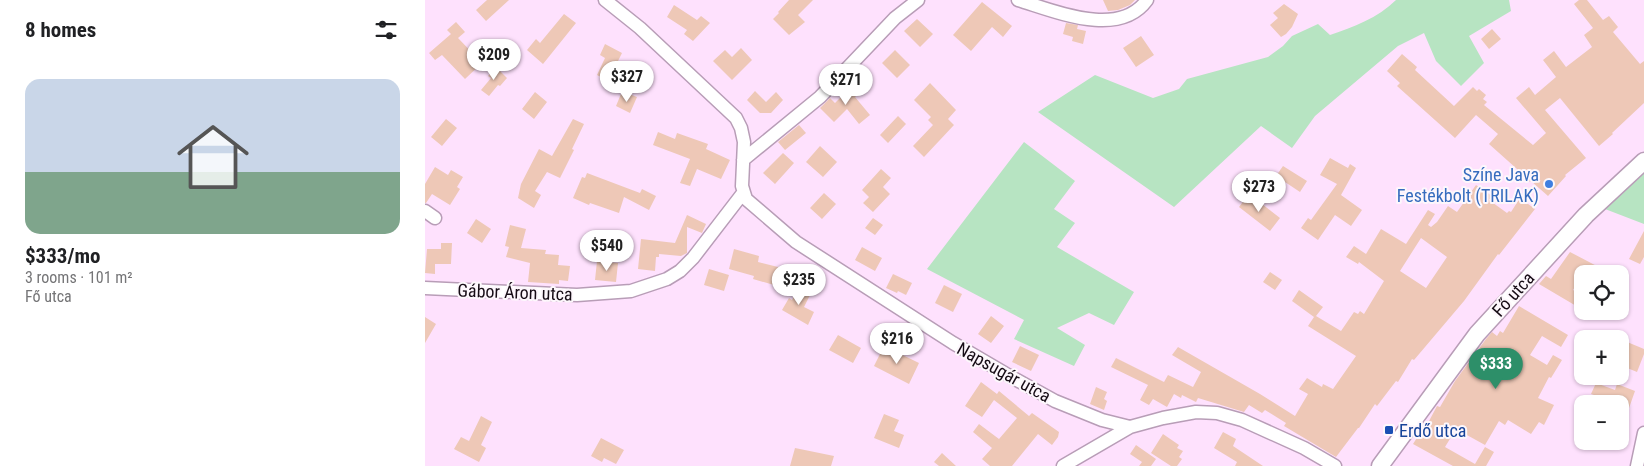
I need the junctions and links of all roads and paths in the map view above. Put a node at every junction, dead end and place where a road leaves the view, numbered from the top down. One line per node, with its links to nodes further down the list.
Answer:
1 (605, 0): 5 (street)
2 (918, 0): 5 (street)
3 (1018, 0): 4 (street)
4 (1147, 0)
5 (743, 160): 7 (street)
6 (1644, 161): 13 (main road, Fő utca)
7 (743, 192): 8 (street, Gábor Áron utca); 9 (street, Napsugár utca)
8 (425, 288)
9 (1130, 427): 11 (street); 12 (street)
10 (1644, 433): 14 (street)
11 (1063, 466)
12 (1335, 466)
13 (1380, 466)
14 (1637, 466)

